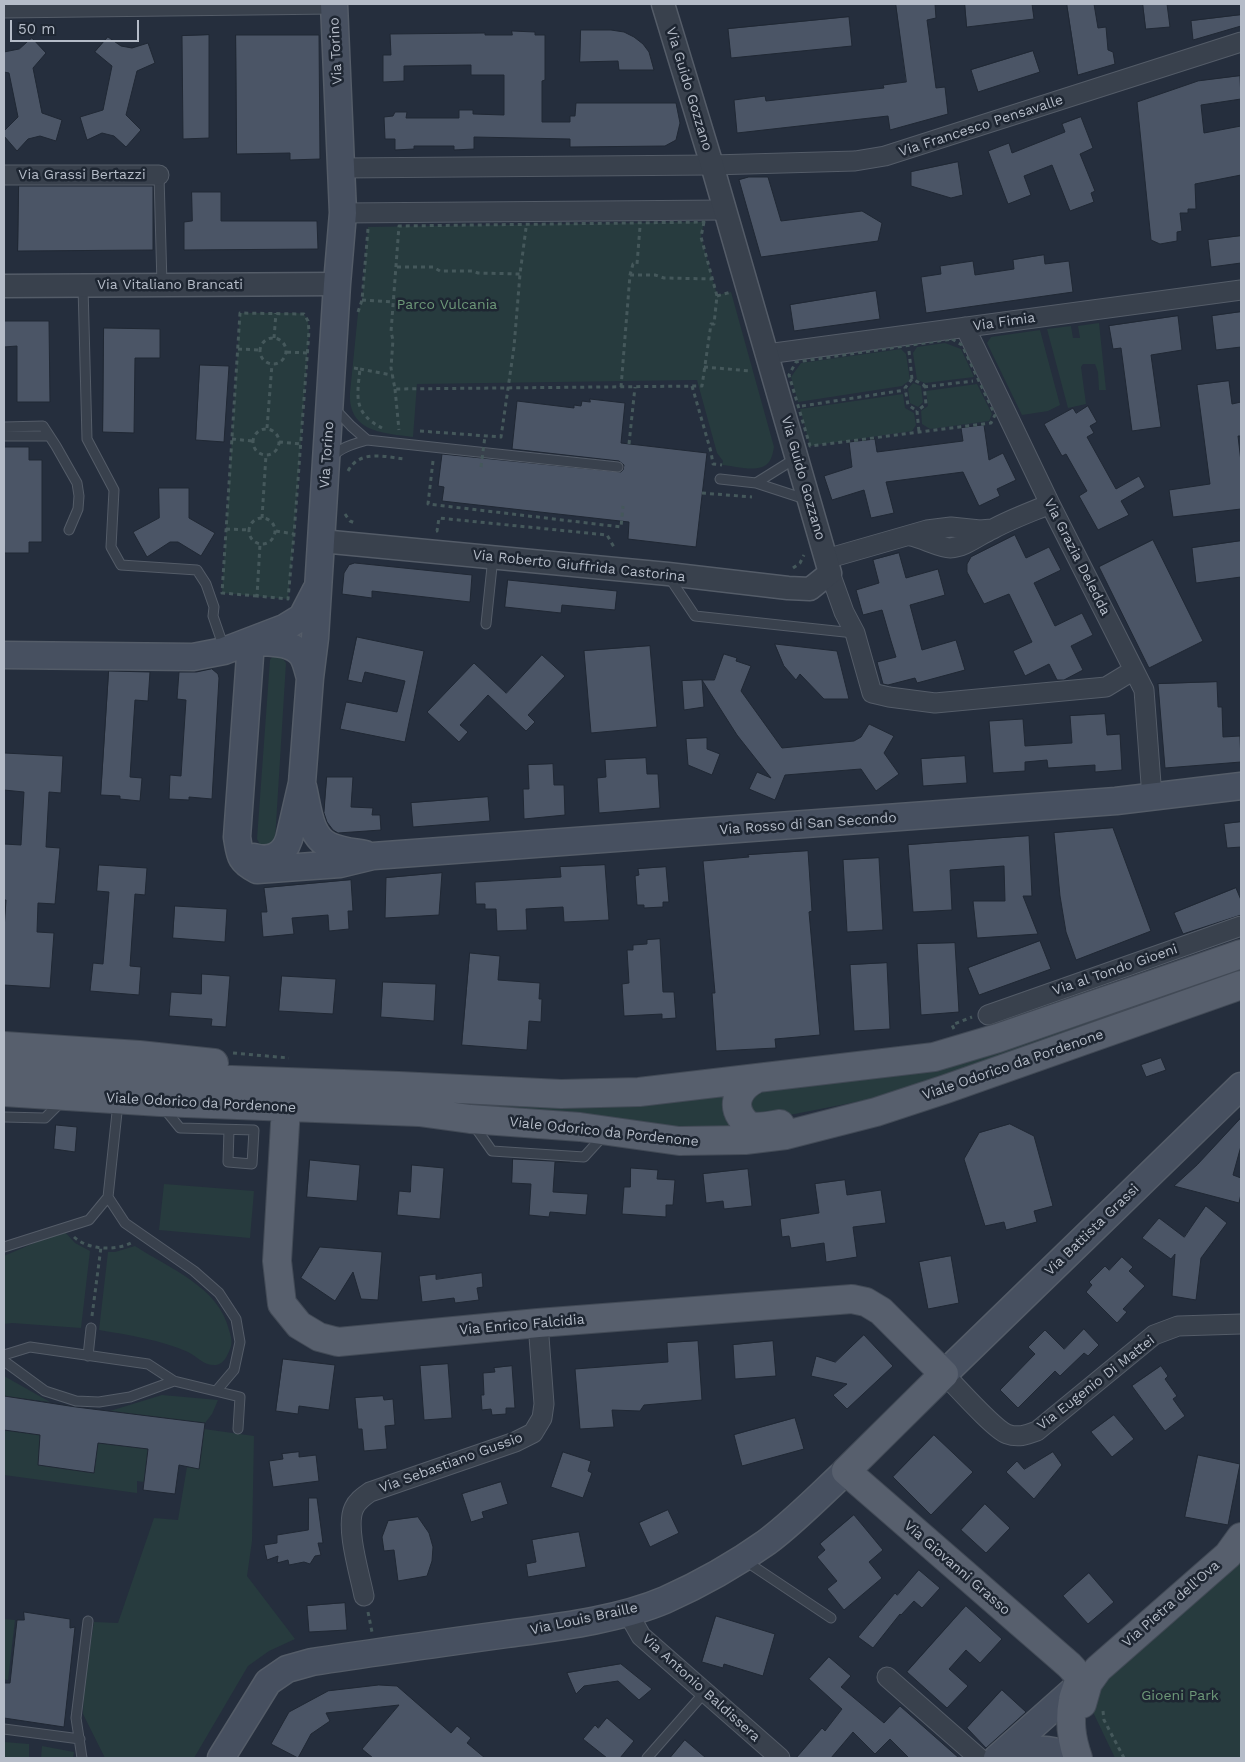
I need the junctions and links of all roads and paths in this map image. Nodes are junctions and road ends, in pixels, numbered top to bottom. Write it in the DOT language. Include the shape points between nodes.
graph roads {
  1 [pos="336,4"];
  2 [pos="663,4"];
  3 [pos="4,8"];
  4 [pos="1241,42"];
  5 [pos="712,165"];
  6 [pos="342,168"];
  7 [pos="4,175"];
  8 [pos="159,175"];
  9 [pos="724,210"];
  10 [pos="343,213"];
  11 [pos="640,223"];
  12 [pos="526,225"];
  13 [pos="392,226"];
  14 [pos="399,226"];
  15 [pos="376,227"];
  16 [pos="397,267"];
  17 [pos="520,274"];
  18 [pos="630,275"];
  19 [pos="712,279"];
  20 [pos="337,284"];
  21 [pos="162,285"];
  22 [pos="4,286"];
  23 [pos="83,286"];
  24 [pos="1241,290"];
  25 [pos="717,296"];
  26 [pos="362,300"];
  27 [pos="733,301"];
  28 [pos="393,302"];
  29 [pos="276,313"];
  30 [pos="358,314"];
  31 [pos="964,327"];
  32 [pos="274,338"];
  33 [pos="908,345"];
  34 [pos="238,349"];
  35 [pos="260,350"];
  36 [pos="287,352"];
  37 [pos="308,353"];
  38 [pos="759,358"];
  39 [pos="354,360"];
  40 [pos="272,364"];
  41 [pos="704,367"];
  42 [pos="360,369"];
  43 [pos="392,375"];
  44 [pos="912,379"];
  45 [pos="978,380"];
  46 [pos="692,386"];
  47 [pos="508,387"];
  48 [pos="621,387"];
  49 [pos="635,387"];
  50 [pos="924,387"];
  51 [pos="396,389"];
  52 [pos="905,390"];
  53 [pos="331,401"];
  54 [pos="798,406"];
  55 [pos="917,411"];
  56 [pos="4,427"];
  57 [pos="267,428"];
  58 [pos="399,430"];
  59 [pos="406,430"];
  60 [pos="413,430"];
  61 [pos="919,432"];
  62 [pos="4,436"];
  63 [pos="49,436"];
  64 [pos="485,436"];
  65 [pos="232,439"];
  66 [pos="367,440"];
  67 [pos="253,441"];
  68 [pos="279,442"];
  69 [pos="301,444"];
  70 [pos="629,444"];
  71 [pos="266,455"];
  72 [pos="796,458"];
  73 [pos="409,459"];
  74 [pos="428,461"];
  75 [pos="731,466"];
  76 [pos="481,467"];
  77 [pos="618,467"];
  78 [pos="337,470"];
  79 [pos="720,479"];
  80 [pos="756,483"];
  81 [pos="702,493"];
  82 [pos="731,496"];
  83 [pos="809,501"];
  84 [pos="1050,504"];
  85 [pos="623,506"];
  86 [pos="344,511"];
  87 [pos="262,518"];
  88 [pos="362,524"];
  89 [pos="226,529"];
  90 [pos="70,530"];
  91 [pos="249,530"];
  92 [pos="428,531"];
  93 [pos="276,532"];
  94 [pos="294,534"];
  95 [pos="294,542"];
  96 [pos="311,542"];
  97 [pos="260,544"];
  98 [pos="804,549"];
  99 [pos="616,550"];
  100 [pos="493,557"];
  101 [pos="828,566"];
  102 [pos="792,568"];
  103 [pos="668,574"];
  104 [pos="318,587"];
  105 [pos="258,596"];
  106 [pos="486,624"];
  107 [pos="855,633"];
  108 [pos="250,642"];
  109 [pos="224,651"];
  110 [pos="4,655"];
  111 [pos="1134,670"];
  112 [pos="310,678"];
  113 [pos="302,783"];
  114 [pos="1241,786"];
  115 [pos="1152,797"];
  116 [pos="242,855"];
  117 [pos="373,856"];
  118 [pos="1241,926"];
  119 [pos="1241,954"];
  120 [pos="1241,985"];
  121 [pos="988,1015"];
  122 [pos="956,1037"];
  123 [pos="4,1046"];
  124 [pos="226,1052"];
  125 [pos="294,1059"];
  126 [pos="4,1068"];
  127 [pos="756,1079"];
  128 [pos="399,1086"];
  129 [pos="1241,1086"];
  130 [pos="4,1092"];
  131 [pos="67,1096"];
  132 [pos="118,1100"];
  133 [pos="160,1102"];
  134 [pos="286,1107"];
  135 [pos="876,1112"];
  136 [pos="4,1117"];
  137 [pos="229,1130"];
  138 [pos="108,1197"];
  139 [pos="65,1227"];
  140 [pos="143,1237"];
  141 [pos="4,1247"];
  142 [pos="101,1247"];
  143 [pos="538,1323"];
  144 [pos="1241,1324"];
  145 [pos="91,1328"];
  146 [pos="4,1355"];
  147 [pos="88,1356"];
  148 [pos="4,1361"];
  149 [pos="944,1374"];
  150 [pos="174,1381"];
  151 [pos="217,1390"];
  152 [pos="238,1429"];
  153 [pos="846,1471"];
  154 [pos="1241,1537"];
  155 [pos="742,1559"];
  156 [pos="364,1596"];
  157 [pos="628,1613"];
  158 [pos="831,1618"];
  159 [pos="88,1621"];
  160 [pos="377,1652"];
  161 [pos="1098,1669"];
  162 [pos="1073,1676"];
  163 [pos="887,1677"];
  164 [pos="705,1692"];
  165 [pos="1103,1702"];
  166 [pos="4,1729"];
  167 [pos="80,1739"];
  168 [pos="82,1758"];
  169 [pos="221,1758"];
  170 [pos="647,1758"];
  171 [pos="780,1758"];
  172 [pos="992,1758"];
  173 [pos="1077,1758"];
  174 [pos="1088,1758"];
  175 [pos="1124,1758"];
  1 -- 3 [label="street"];
  1 -- 6 [label="main road, Via Torino"];
  2 -- 5 [label="street, Via Guido Gozzano"];
  4 -- 5 [label="street, Via Francesco Pensavalle" via="885,156 855,161"];
  5 -- 6 [label="street, Via Francesco Pensavalle"];
  5 -- 9 [label="street, Via Guido Gozzano"];
  6 -- 10 [label="main road, Via Torino"];
  7 -- 8 [label="street, Via Grassi Bertazzi"];
  8 -- 21 [label="lane"];
  9 -- 10 [label="street"];
  9 -- 38 [label="street, Via Guido Gozzano"];
  10 -- 20 [label="main road, Via Torino"];
  11 -- 12 [label="path"];
  11 -- 18 [label="path" via="637,264 634,264"];
  11 -- 19 [label="path" via="704,222 701,237"];
  12 -- 14 [label="path"];
  12 -- 17 [label="path"];
  13 -- 14 [label="path"];
  14 -- 16 [label="path"];
  15 -- 26 [label="path" via="368,227"];
  16 -- 17 [label="path"];
  16 -- 28 [label="path"];
  17 -- 47 [label="path"];
  18 -- 19 [label="path"];
  18 -- 48 [label="path"];
  19 -- 25 [label="path"];
  20 -- 21 [label="street, Via Vitaliano Brancati"];
  20 -- 53 [label="main road, Via Torino"];
  21 -- 23 [label="street, Via Vitaliano Brancati"];
  22 -- 23 [label="street, Via Vitaliano Brancati"];
  23 -- 109 [label="lane" via="87,439 114,490 111,547 121,566 197,570 214,607 213,616"];
  24 -- 31 [label="street, Via Fimia"];
  25 -- 27 [label="path" via="731,292"];
  25 -- 41 [label="path"];
  26 -- 28 [label="path"];
  26 -- 30 [label="path"];
  28 -- 43 [label="path"];
  29 -- 32 [label="path"];
  29 -- 34 [label="path" via="240,313"];
  29 -- 37 [label="path" via="304,314 308,321"];
  31 -- 38 [label="street, Via Fimia"];
  31 -- 84 [label="street, Via Grazia Deledda"];
  32 -- 35 [label="path" via="266,340"];
  32 -- 36 [label="path" via="285,344"];
  33 -- 44 [label="path"];
  33 -- 45 [label="path" via="952,339 962,345"];
  33 -- 54 [label="path" via="796,362 789,375"];
  34 -- 35 [label="path"];
  34 -- 65 [label="path"];
  35 -- 40 [label="path" via="265,361"];
  36 -- 37 [label="path"];
  36 -- 40 [label="path" via="280,363"];
  37 -- 69 [label="path"];
  38 -- 41 [label="path" via="753,371"];
  38 -- 72 [label="street, Via Guido Gozzano"];
  39 -- 42 [label="path" via="354,368"];
  40 -- 57 [label="path"];
  41 -- 46 [label="path" via="702,386"];
  42 -- 43 [label="path"];
  42 -- 58 [label="path" via="357,400 360,409 374,424"];
  43 -- 51 [label="path"];
  44 -- 50 [label="path"];
  44 -- 52 [label="path"];
  45 -- 50 [label="path"];
  45 -- 61 [label="path" via="994,415 991,423"];
  46 -- 49 [label="path"];
  46 -- 75 [label="path" via="713,464"];
  47 -- 48 [label="path"];
  47 -- 51 [label="path"];
  47 -- 64 [label="path" via="501,437"];
  48 -- 49 [label="path"];
  49 -- 70 [label="path"];
  50 -- 55 [label="path" via="926,404"];
  51 -- 58 [label="path"];
  52 -- 54 [label="path"];
  52 -- 55 [label="path" via="908,405"];
  53 -- 66 [label="lane" via="338,413"];
  53 -- 78 [label="main road, Via Torino"];
  54 -- 61 [label="path" via="810,446"];
  55 -- 61 [label="path"];
  56 -- 63 [label="lane" via="43,426"];
  57 -- 67 [label="path" via="259,430"];
  57 -- 68 [label="path" via="277,434"];
  58 -- 59 [label="path"];
  60 -- 64 [label="path"];
  62 -- 63 [label="lane"];
  63 -- 90 [label="lane" via="77,484 78,509"];
  64 -- 76 [label="path, bridge"];
  65 -- 67 [label="path"];
  65 -- 89 [label="path"];
  66 -- 77 [label="lane"];
  66 -- 78 [label="lane" via="338,451"];
  67 -- 71 [label="path" via="258,452"];
  68 -- 69 [label="path"];
  68 -- 71 [label="path" via="276,450"];
  69 -- 94 [label="path"];
  71 -- 87 [label="path"];
  72 -- 80 [label="lane"];
  72 -- 83 [label="street, Via Guido Gozzano"];
  73 -- 78 [label="path" via="364,456 348,469"];
  74 -- 85 [label="path" via="433,461 428,504 621,527"];
  78 -- 96 [label="main road, Via Torino"];
  79 -- 80 [label="lane"];
  80 -- 83 [label="lane"];
  81 -- 82 [label="path"];
  83 -- 101 [label="street, Via Guido Gozzano"];
  84 -- 101 [label="street" via="992,529 951,526 927,530"];
  84 -- 111 [label="street, Via Grazia Deledda"];
  86 -- 88 [label="path" via="350,521"];
  87 -- 91 [label="path" via="252,523"];
  87 -- 93 [label="path" via="274,523"];
  89 -- 91 [label="path"];
  89 -- 105 [label="path" via="222,593"];
  91 -- 97 [label="path" via="253,541"];
  92 -- 99 [label="path" via="437,532 439,518 607,535"];
  93 -- 94 [label="path"];
  93 -- 97 [label="path" via="269,542"];
  94 -- 95 [label="path"];
  95 -- 96 [label="path"];
  95 -- 105 [label="path" via="288,598"];
  96 -- 100 [label="street, Via Roberto Giuffrida Castorina"];
  96 -- 104 [label="main road, Via Torino"];
  97 -- 105 [label="path"];
  98 -- 102 [label="path" via="804,558"];
  100 -- 103 [label="street, Via Roberto Giuffrida Castorina"];
  100 -- 106 [label="lane"];
  101 -- 103 [label="street, Via Roberto Giuffrida Castorina" via="816,586 810,589"];
  101 -- 107 [label="street, Via Guido Gozzano"];
  103 -- 107 [label="lane" via="695,616"];
  104 -- 108 [label="main road" via="302,617"];
  104 -- 112 [label="main road, Via Torino"];
  107 -- 111 [label="street, Via Guido Gozzano" via="872,693 889,697 935,703 1106,687"];
  108 -- 109 [label="main road"];
  108 -- 112 [label="main road" via="292,647 302,656"];
  108 -- 116 [label="main road" via="238,824"];
  109 -- 110 [label="main road" via="193,657"];
  111 -- 115 [label="street, Via Grazia Deledda" via="1144,690"];
  112 -- 113 [label="main road, Via Torino"];
  113 -- 116 [label="main road, Via Torino" via="286,848 269,859"];
  113 -- 117 [label="main road" via="313,830 320,840 330,846"];
  114 -- 115 [label="main road, Via Rosso di San Secondo"];
  115 -- 117 [label="main road, Via Rosso di San Secondo"];
  116 -- 117 [label="main road" via="257,870 340,864"];
  118 -- 121 [label="street, Via al Tondo Gioeni"];
  119 -- 127 [label="main road, Viale Odorico da Pordenone" via="934,1057"];
  120 -- 135 [label="main road, Viale Odorico da Pordenone"];
  121 -- 122 [label="path" via="952,1025"];
  123 -- 128 [label="main road" via="169,1058"];
  124 -- 125 [label="path"];
  126 -- 128 [label="main road, Viale Odorico da Pordenone"];
  127 -- 128 [label="main road, Viale Odorico da Pordenone" via="609,1094"];
  127 -- 135 [label="main road" via="747,1084 736,1102 742,1120 750,1126"];
  129 -- 149 [label="main road, Via Battista Grassi"];
  130 -- 131 [label="main road, Viale Odorico da Pordenone"];
  131 -- 132 [label="main road, Viale Odorico da Pordenone"];
  131 -- 136 [label="lane" via="45,1118"];
  132 -- 133 [label="main road, Viale Odorico da Pordenone"];
  132 -- 138 [label="lane"];
  133 -- 134 [label="main road, Viale Odorico da Pordenone"];
  133 -- 137 [label="lane" via="180,1128"];
  134 -- 135 [label="main road, Viale Odorico da Pordenone" via="420,1112 580,1127 679,1141 745,1140 786,1135"];
  134 -- 143 [label="main road, Via Enrico Falcidia" via="277,1261 282,1304 299,1325 318,1337 338,1342"];
  137 -- 137 [label="lane" via="254,1130 252,1164 228,1162"];
  138 -- 139 [label="lane" via="89,1220"];
  138 -- 140 [label="lane" via="125,1223"];
  139 -- 141 [label="lane"];
  139 -- 142 [label="path" via="87,1245"];
  140 -- 142 [label="path" via="125,1246"];
  140 -- 151 [label="lane" via="194,1271 219,1293 236,1319 240,1342 234,1370"];
  142 -- 145 [label="path"];
  143 -- 149 [label="main road, Via Enrico Falcidia" via="852,1299 866,1302 881,1311"];
  143 -- 156 [label="street, Via Sebastiano Gussio" via="544,1404 542,1418 533,1433 370,1492 353,1509 350,1525"];
  144 -- 149 [label="street, Via Eugenio Di Mattei" via="1178,1326 1154,1335 1037,1431 1022,1436 1006,1434 994,1425"];
  145 -- 147 [label="lane"];
  146 -- 147 [label="lane" via="30,1347"];
  147 -- 150 [label="lane" via="148,1364"];
  148 -- 150 [label="lane" via="45,1391 76,1401 99,1402 130,1397"];
  149 -- 153 [label="main road, Via Louis Braille"];
  150 -- 151 [label="lane"];
  151 -- 152 [label="lane" via="240,1396"];
  153 -- 155 [label="main road, Via Louis Braille" via="789,1524"];
  153 -- 162 [label="main road, Via Giovanni Grasso"];
  154 -- 161 [label="main road, Via Pietra dell'Ova" via="1228,1555"];
  155 -- 157 [label="main road, Via Louis Braille" via="704,1581"];
  155 -- 158 [label="lane"];
  156 -- 160 [label="path"];
  157 -- 160 [label="main road, Via Louis Braille"];
  157 -- 164 [label="street, Via Antonio Baldissera" via="641,1636"];
  159 -- 167 [label="lane" via="76,1718"];
  160 -- 169 [label="main road, Via Louis Braille" via="287,1668 268,1682"];
  161 -- 162 [label="main road"];
  161 -- 174 [label="main road, Via Pietra dell'Ova" via="1082,1697 1080,1711 1081,1744"];
  162 -- 172 [label="main road"];
  162 -- 173 [label="main road" via="1070,1728"];
  163 -- 172 [label="street"];
  164 -- 170 [label="lane"];
  164 -- 171 [label="street, Via Antonio Baldissera"];
  165 -- 175 [label="path" via="1104,1720"];
  166 -- 167 [label="lane"];
  167 -- 168 [label="lane"];
  172 -- 173 [label="main road" via="1044,1748"];
}
